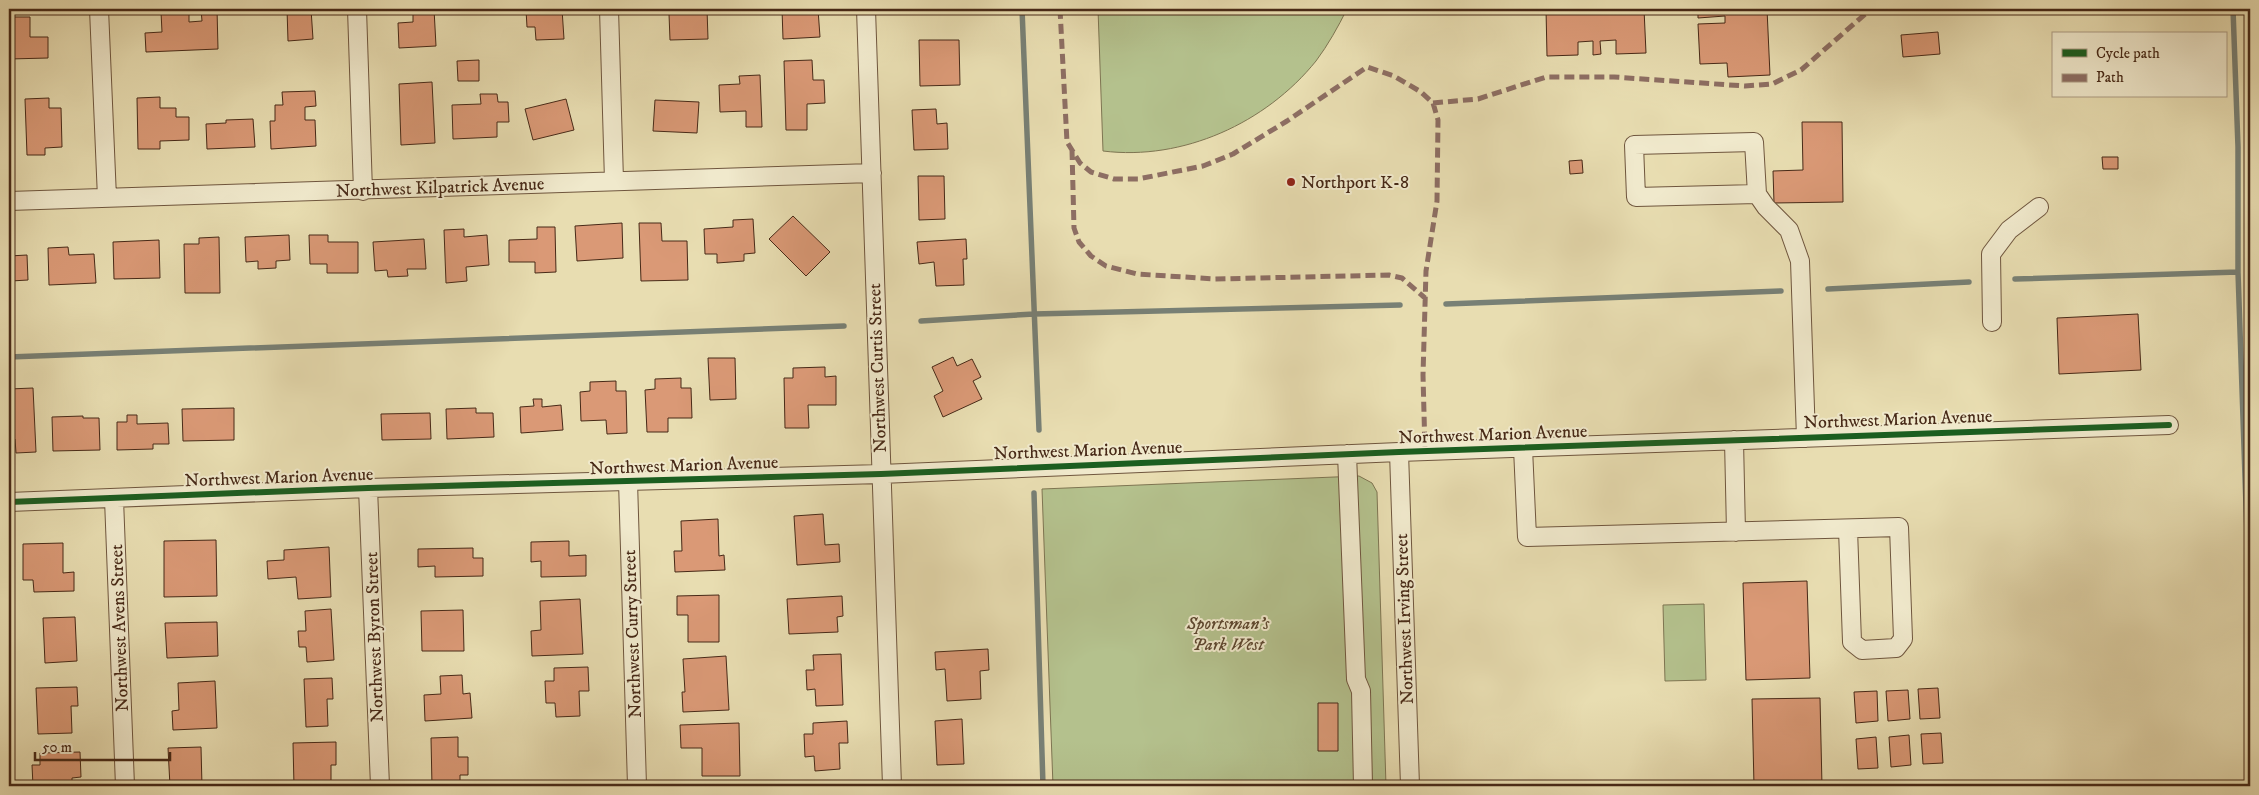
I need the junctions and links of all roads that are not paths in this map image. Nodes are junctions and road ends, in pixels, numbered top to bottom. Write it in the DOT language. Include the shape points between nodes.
graph roads {
  1 [pos="100,9"];
  2 [pos="357,9"];
  3 [pos="609,9"];
  4 [pos="866,9"];
  5 [pos="872,173"];
  6 [pos="614,181"];
  7 [pos="363,191"];
  8 [pos="1757,194"];
  9 [pos="107,198"];
  10 [pos="9,201"];
  11 [pos="2039,207"];
  12 [pos="1992,322"];
  13 [pos="2169,425"];
  14 [pos="1806,438"];
  15 [pos="1734,440"];
  16 [pos="1523,448"];
  17 [pos="1399,452"];
  18 [pos="1347,454"];
  19 [pos="881,474"];
  20 [pos="628,481"];
  21 [pos="368,488"];
  22 [pos="114,499"];
  23 [pos="9,502"];
  24 [pos="1848,529"];
  25 [pos="1736,532"];
  26 [pos="125,786"];
  27 [pos="380,786"];
  28 [pos="637,786"];
  29 [pos="892,786"];
  30 [pos="1363,786"];
  31 [pos="1410,786"];
  1 -- 9 [label="street"];
  2 -- 7 [label="street"];
  3 -- 6 [label="street"];
  4 -- 5 [label="street, Northwest Curtis Street"];
  5 -- 6 [label="street, Northwest Kilpatrick Avenue"];
  5 -- 19 [label="street, Northwest Curtis Street"];
  6 -- 7 [label="street, Northwest Kilpatrick Avenue"];
  7 -- 9 [label="street, Northwest Kilpatrick Avenue"];
  8 -- 8 [label="street" via="1754,142 1634,145 1636,197"];
  8 -- 14 [label="street" via="1789,230 1800,261"];
  9 -- 10 [label="street, Northwest Kilpatrick Avenue"];
  11 -- 12 [label="street" via="2009,230 1991,254"];
  13 -- 14 [label="street, Northwest Marion Avenue"];
  14 -- 15 [label="street, Northwest Marion Avenue"];
  15 -- 16 [label="street, Northwest Marion Avenue"];
  15 -- 25 [label="street"];
  16 -- 17 [label="street, Northwest Marion Avenue"];
  16 -- 25 [label="street" via="1527,537"];
  17 -- 18 [label="street, Northwest Marion Avenue"];
  17 -- 31 [label="street, Northwest Irving Street"];
  18 -- 19 [label="street, Northwest Marion Avenue"];
  18 -- 30 [label="street" via="1356,679 1361,691"];
  19 -- 20 [label="street, Northwest Marion Avenue"];
  19 -- 29 [label="street, Northwest Curtis Street"];
  20 -- 21 [label="street, Northwest Marion Avenue"];
  20 -- 28 [label="street, Northwest Curry Street"];
  21 -- 22 [label="street, Northwest Marion Avenue"];
  21 -- 27 [label="street, Northwest Byron Street"];
  22 -- 23 [label="street, Northwest Marion Avenue"];
  22 -- 26 [label="street, Northwest Avens Street"];
  24 -- 24 [label="street" via="1899,527 1903,639 1896,648 1862,650 1852,642"];
  24 -- 25 [label="street"];
}
